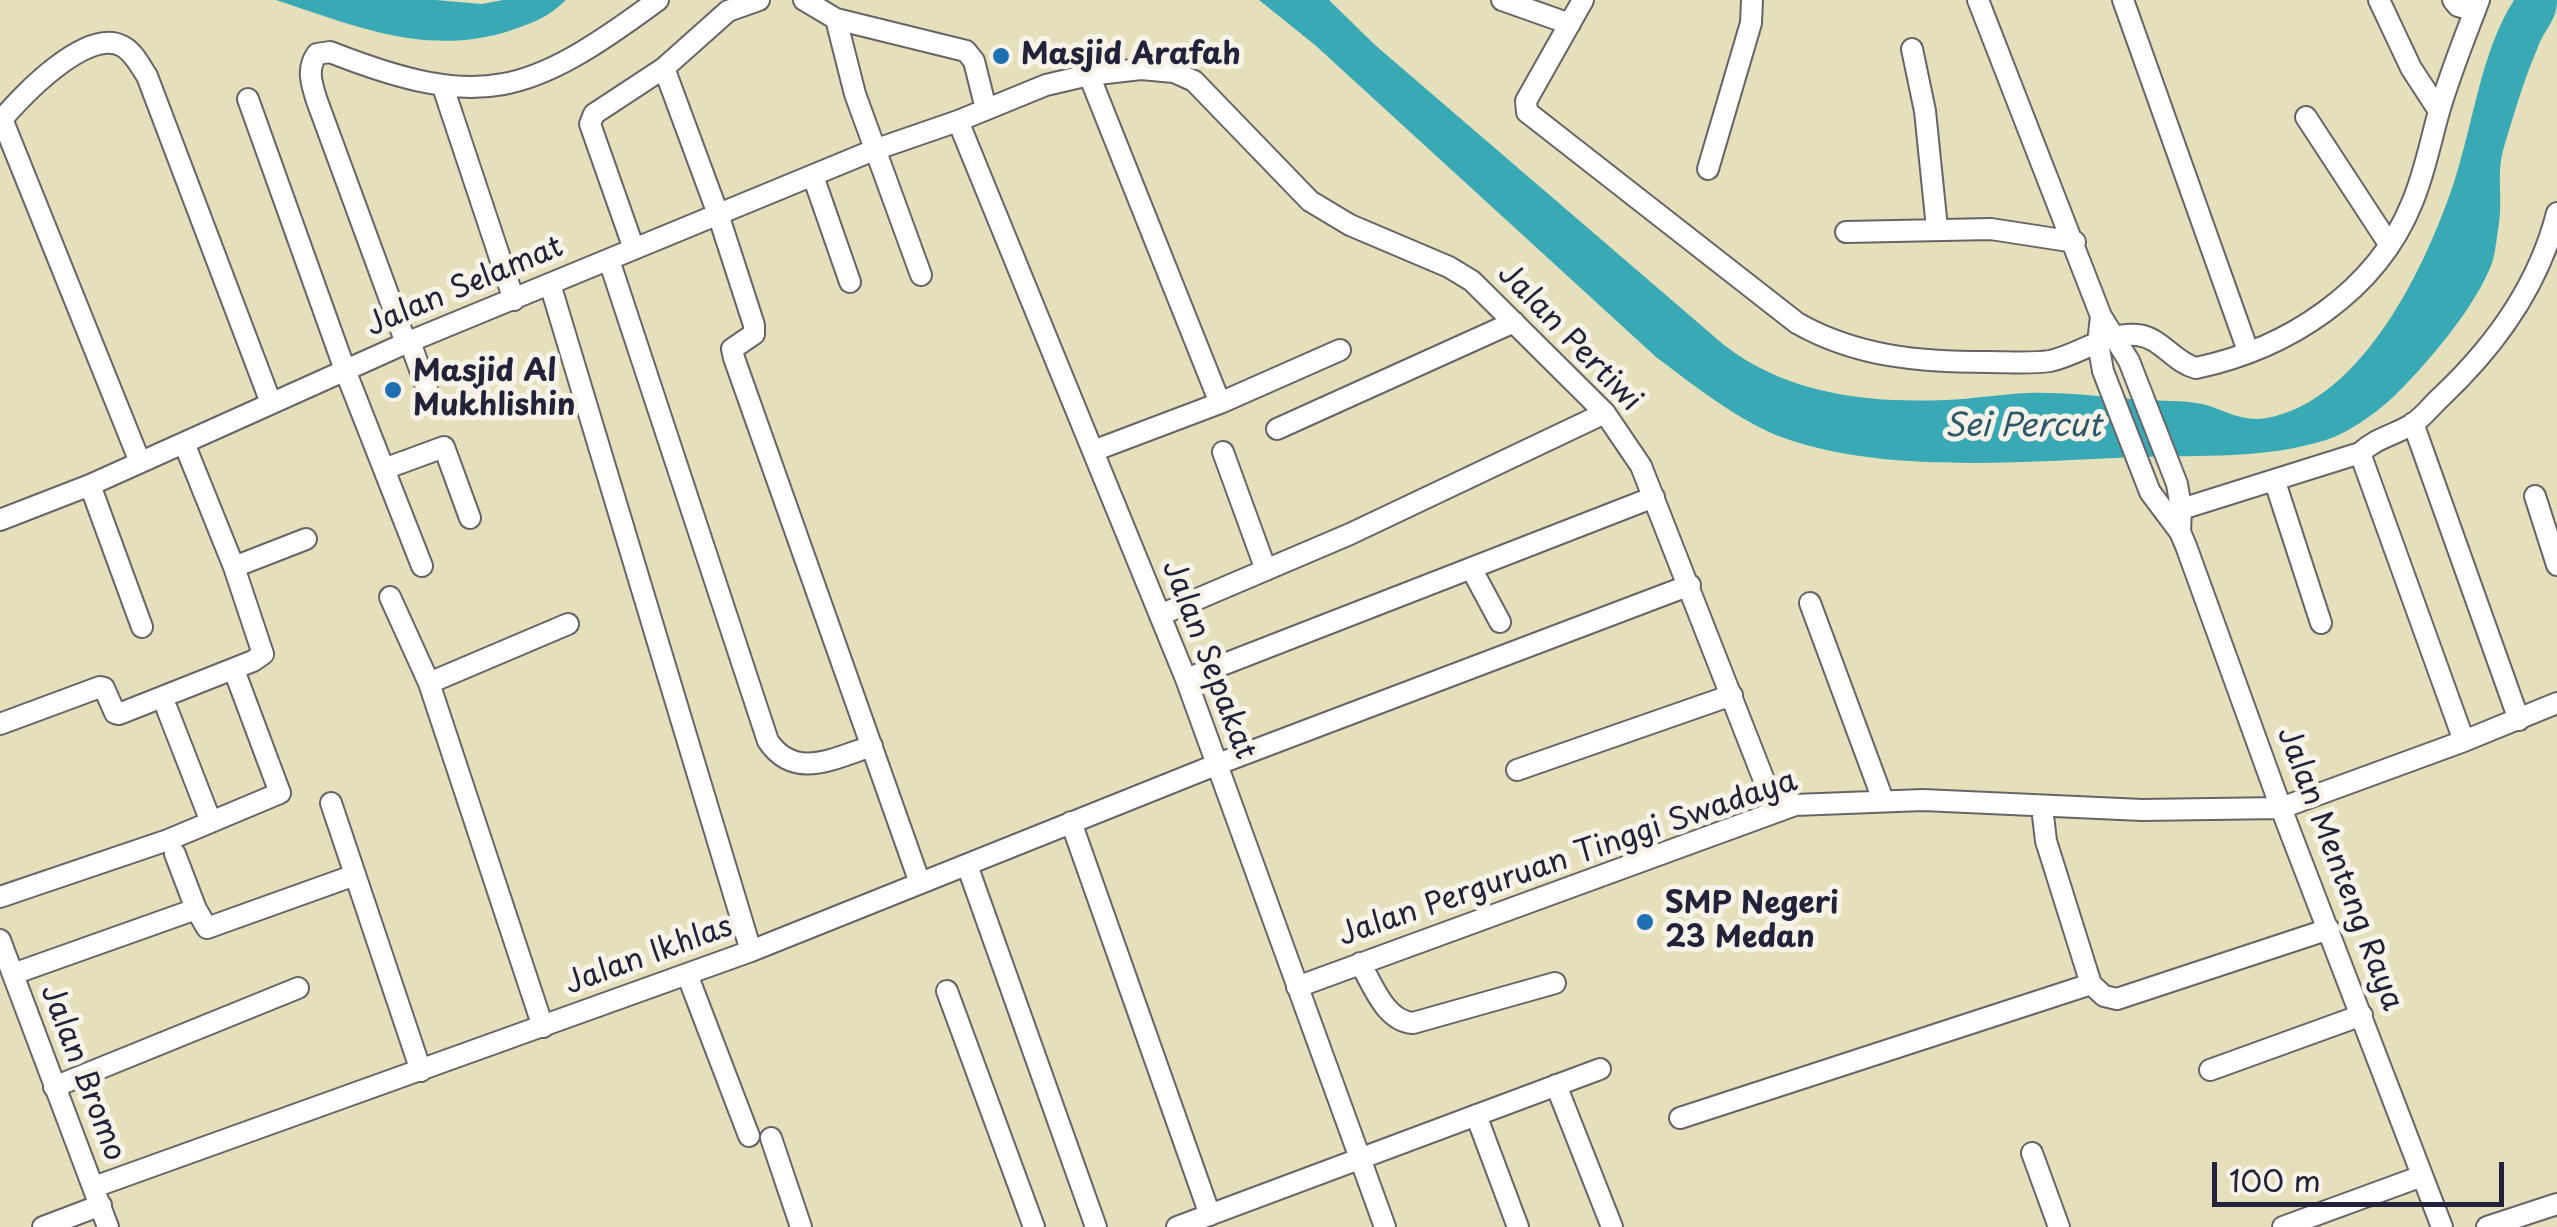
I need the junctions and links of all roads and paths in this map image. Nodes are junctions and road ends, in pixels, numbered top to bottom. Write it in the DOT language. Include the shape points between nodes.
graph roads {
  1 [pos="658,0"];
  2 [pos="759,0"];
  3 [pos="804,0"];
  4 [pos="1502,0"];
  5 [pos="1583,0"];
  6 [pos="1752,0"];
  7 [pos="1978,0"];
  8 [pos="2123,0"];
  9 [pos="2379,0"];
  10 [pos="2453,0"];
  11 [pos="2477,6"];
  12 [pos="836,18"];
  13 [pos="1570,24"];
  14 [pos="1912,50"];
  15 [pos="664,68"];
  16 [pos="1090,75"];
  17 [pos="443,88"];
  18 [pos="248,99"];
  19 [pos="986,110"];
  20 [pos="2439,112"];
  21 [pos="2306,117"];
  22 [pos="1,120"];
  23 [pos="958,121"];
  24 [pos="874,150"];
  25 [pos="1708,169"];
  26 [pos="813,176"];
  27 [pos="2557,213"];
  28 [pos="718,214"];
  29 [pos="1937,228"];
  30 [pos="1846,232"];
  31 [pos="2074,242"];
  32 [pos="2390,244"];
  33 [pos="634,249"];
  34 [pos="609,260"];
  35 [pos="920,275"];
  36 [pos="850,282"];
  37 [pos="550,284"];
  38 [pos="514,300"];
  39 [pos="1514,322"];
  40 [pos="2108,340"];
  41 [pos="408,343"];
  42 [pos="1340,350"];
  43 [pos="2248,351"];
  44 [pos="345,370"];
  45 [pos="427,389"];
  46 [pos="271,402"];
  47 [pos="1220,403"];
  48 [pos="1604,414"];
  49 [pos="2413,423"];
  50 [pos="1277,429"];
  51 [pos="184,443"];
  52 [pos="1093,451"];
  53 [pos="1224,452"];
  54 [pos="2360,453"];
  55 [pos="140,462"];
  56 [pos="384,469"];
  57 [pos="2275,482"];
  58 [pos="90,485"];
  59 [pos="2535,496"];
  60 [pos="1654,497"];
  61 [pos="2173,511"];
  62 [pos="470,518"];
  63 [pos="0,520"];
  64 [pos="306,539"];
  65 [pos="2557,564"];
  66 [pos="422,566"];
  67 [pos="234,567"];
  68 [pos="1471,568"];
  69 [pos="1266,570"];
  70 [pos="1690,585"];
  71 [pos="390,597"];
  72 [pos="1810,604"];
  73 [pos="1160,615"];
  74 [pos="1500,622"];
  75 [pos="2321,622"];
  76 [pos="568,624"];
  77 [pos="142,627"];
  78 [pos="238,678"];
  79 [pos="1186,680"];
  80 [pos="429,684"];
  81 [pos="1732,695"];
  82 [pos="2557,703"];
  83 [pos="166,710"];
  84 [pos="2519,720"];
  85 [pos="0,724"];
  86 [pos="2464,742"];
  87 [pos="872,746"];
  88 [pos="1218,764"];
  89 [pos="1517,770"];
  90 [pos="1883,800"];
  91 [pos="331,803"];
  92 [pos="1795,805"];
  93 [pos="2042,808"];
  94 [pos="2281,808"];
  95 [pos="212,822"];
  96 [pos="1071,822"];
  97 [pos="175,854"];
  98 [pos="967,864"];
  99 [pos="355,875"];
  100 [pos="920,883"];
  101 [pos="0,897"];
  102 [pos="196,909"];
  103 [pos="2329,929"];
  104 [pos="0,940"];
  105 [pos="751,951"];
  106 [pos="1360,963"];
  107 [pos="13,974"];
  108 [pos="687,974"];
  109 [pos="1555,983"];
  110 [pos="2091,984"];
  111 [pos="1297,987"];
  112 [pos="298,988"];
  113 [pos="947,991"];
  114 [pos="2362,1015"];
  115 [pos="543,1027"];
  116 [pos="1600,1069"];
  117 [pos="2210,1070"];
  118 [pos="421,1071"];
  119 [pos="1556,1085"];
  120 [pos="54,1087"];
  121 [pos="1476,1114"];
  122 [pos="1680,1118"];
  123 [pos="749,1136"];
  124 [pos="771,1138"];
  125 [pos="2032,1153"];
  126 [pos="1361,1158"];
  127 [pos="2422,1176"];
  128 [pos="97,1196"];
  129 [pos="2557,1204"];
  130 [pos="1210,1215"];
  131 [pos="44,1227"];
  132 [pos="108,1227"];
  133 [pos="801,1227"];
  134 [pos="1034,1227"];
  135 [pos="1096,1227"];
  136 [pos="1177,1227"];
  137 [pos="1385,1227"];
  138 [pos="1518,1227"];
  139 [pos="1612,1227"];
  140 [pos="2058,1227"];
  141 [pos="2283,1227"];
  142 [pos="2442,1227"];
  143 [pos="2487,1227"];
  1 -- 17 [label="street" via="605,39 533,78 500,87"];
  2 -- 15 [label="street" via="728,11"];
  3 -- 12 [label="street"];
  4 -- 13 [label="street"];
  5 -- 13 [label="street"];
  6 -- 25 [label="street"];
  7 -- 31 [label="street, Jalan Menteng Raya"];
  8 -- 43 [label="street"];
  9 -- 20 [label="street"];
  10 -- 11 [label="street"];
  11 -- 20 [label="street"];
  12 -- 19 [label="street" via="966,51"];
  12 -- 24 [label="street"];
  13 -- 40 [label="street" via="1526,101 1527,112 1797,323 1842,346 1938,362 2046,362"];
  14 -- 29 [label="street"];
  15 -- 28 [label="street"];
  15 -- 33 [label="street" via="594,114 590,124"];
  16 -- 19 [label="street, Jalan Pertiwi"];
  16 -- 39 [label="street, Jalan Pertiwi" via="1157,69 1185,76 1310,201 1472,280"];
  16 -- 47 [label="street"];
  17 -- 38 [label="street"];
  17 -- 41 [label="street" via="330,52 318,54 310,72"];
  18 -- 44 [label="street"];
  19 -- 23 [label="street, Jalan Pertiwi"];
  20 -- 32 [label="street" via="2412,204"];
  21 -- 32 [label="street"];
  22 -- 46 [label="street" via="40,78 82,50 108,42 133,55 147,76"];
  22 -- 55 [label="street"];
  23 -- 24 [label="street, Jalan Selamat"];
  23 -- 52 [label="street, Jalan Sepakat"];
  24 -- 26 [label="street, Jalan Selamat"];
  24 -- 35 [label="street"];
  26 -- 28 [label="street, Jalan Selamat"];
  26 -- 36 [label="street"];
  27 -- 49 [label="street" via="2543,258 2498,336"];
  28 -- 33 [label="street, Jalan Selamat"];
  28 -- 87 [label="street" via="755,330 732,349 734,358"];
  29 -- 30 [label="street"];
  29 -- 31 [label="street"];
  31 -- 40 [label="street, Jalan Menteng Raya"];
  32 -- 43 [label="street" via="2358,285 2316,318"];
  33 -- 34 [label="street, Jalan Selamat"];
  34 -- 37 [label="street, Jalan Selamat"];
  34 -- 87 [label="street" via="768,741 796,764"];
  37 -- 38 [label="street, Jalan Selamat"];
  37 -- 105 [label="street"];
  38 -- 41 [label="street, Jalan Selamat"];
  39 -- 48 [label="street, Jalan Pertiwi"];
  39 -- 50 [label="street"];
  40 -- 43 [label="street" via="2148,338 2196,368"];
  40 -- 61 [label="street, Jalan Menteng Raya" via="2129,362 2177,484"];
  40 -- 61 [label="street, Jalan Menteng Raya" via="2103,370 2150,492"];
  41 -- 44 [label="street, Jalan Selamat"];
  41 -- 45 [label="street"];
  42 -- 47 [label="street"];
  44 -- 46 [label="street, Jalan Selamat"];
  44 -- 56 [label="street"];
  46 -- 51 [label="street, Jalan Selamat"];
  47 -- 52 [label="street"];
  48 -- 60 [label="street, Jalan Pertiwi" via="1634,452"];
  48 -- 69 [label="street"];
  49 -- 54 [label="street"];
  49 -- 84 [label="street"];
  51 -- 55 [label="street, Jalan Selamat"];
  51 -- 67 [label="street"];
  52 -- 73 [label="street, Jalan Sepakat"];
  53 -- 69 [label="street"];
  54 -- 57 [label="street"];
  54 -- 86 [label="street"];
  55 -- 58 [label="street, Jalan Selamat"];
  56 -- 62 [label="street" via="445,448"];
  56 -- 66 [label="street"];
  57 -- 61 [label="street"];
  57 -- 75 [label="street"];
  58 -- 63 [label="street, Jalan Selamat"];
  58 -- 77 [label="street"];
  59 -- 65 [label="street"];
  60 -- 68 [label="street"];
  60 -- 70 [label="street, Jalan Pertiwi"];
  61 -- 94 [label="street, Jalan Menteng Raya"];
  64 -- 67 [label="street"];
  67 -- 85 [label="street" via="261,656 118,714 100,687"];
  68 -- 74 [label="street"];
  68 -- 79 [label="street"];
  69 -- 73 [label="street"];
  70 -- 81 [label="street, Jalan Pertiwi"];
  70 -- 88 [label="street, Jalan Ikhlas"];
  71 -- 80 [label="street"];
  72 -- 90 [label="street"];
  73 -- 79 [label="street, Jalan Sepakat"];
  76 -- 80 [label="street"];
  78 -- 95 [label="street" via="280,792"];
  79 -- 88 [label="street, Jalan Sepakat"];
  80 -- 115 [label="street"];
  81 -- 89 [label="street"];
  81 -- 92 [label="street, Jalan Pertiwi" via="1769,792"];
  82 -- 84 [label="street, Jalan Perguruan Tinggi Swadaya"];
  83 -- 95 [label="street"];
  84 -- 86 [label="street, Jalan Perguruan Tinggi Swadaya"];
  86 -- 94 [label="street, Jalan Perguruan Tinggi Swadaya"];
  87 -- 100 [label="street"];
  88 -- 96 [label="street, Jalan Ikhlas"];
  88 -- 111 [label="street, Jalan Sepakat"];
  90 -- 92 [label="street, Jalan Perguruan Tinggi Swadaya"];
  90 -- 93 [label="street, Jalan Perguruan Tinggi Swadaya"];
  91 -- 99 [label="street"];
  92 -- 106 [label="street, Jalan Perguruan Tinggi Swadaya"];
  93 -- 94 [label="street, Jalan Perguruan Tinggi Swadaya"];
  93 -- 110 [label="street" via="2046,842"];
  94 -- 103 [label="street, Jalan Menteng Raya"];
  95 -- 101 [label="street"];
  96 -- 98 [label="street, Jalan Ikhlas"];
  96 -- 130 [label="street"];
  97 -- 102 [label="street"];
  98 -- 100 [label="street, Jalan Ikhlas"];
  98 -- 135 [label="street"];
  99 -- 102 [label="street" via="209,928"];
  99 -- 118 [label="street"];
  100 -- 105 [label="street, Jalan Ikhlas"];
  102 -- 107 [label="street"];
  103 -- 110 [label="street" via="2128,996 2109,999"];
  103 -- 114 [label="street, Jalan Menteng Raya"];
  104 -- 107 [label="street, Jalan Bromo"];
  105 -- 108 [label="street, Jalan Ikhlas"];
  106 -- 109 [label="street" via="1392,1015 1414,1024"];
  106 -- 111 [label="street, Jalan Perguruan Tinggi Swadaya"];
  107 -- 120 [label="street, Jalan Bromo"];
  108 -- 115 [label="street, Jalan Ikhlas"];
  108 -- 123 [label="street"];
  110 -- 122 [label="street"];
  111 -- 126 [label="street, Jalan Sepakat"];
  112 -- 120 [label="street"];
  113 -- 134 [label="street"];
  114 -- 117 [label="street"];
  114 -- 127 [label="street, Jalan Menteng Raya"];
  115 -- 118 [label="street, Jalan Ikhlas"];
  116 -- 119 [label="street"];
  118 -- 128 [label="street, Jalan Ikhlas"];
  119 -- 121 [label="street"];
  119 -- 139 [label="street"];
  120 -- 128 [label="street, Jalan Bromo"];
  121 -- 126 [label="street"];
  121 -- 138 [label="street"];
  124 -- 133 [label="street"];
  125 -- 140 [label="street"];
  126 -- 130 [label="street"];
  126 -- 137 [label="street, Jalan Sepakat"];
  127 -- 141 [label="street"];
  127 -- 142 [label="street, Jalan Menteng Raya"];
  128 -- 131 [label="street, Jalan Ikhlas"];
  128 -- 132 [label="street, Jalan Bromo"];
  129 -- 143 [label="street"];
  130 -- 136 [label="street"];
}
